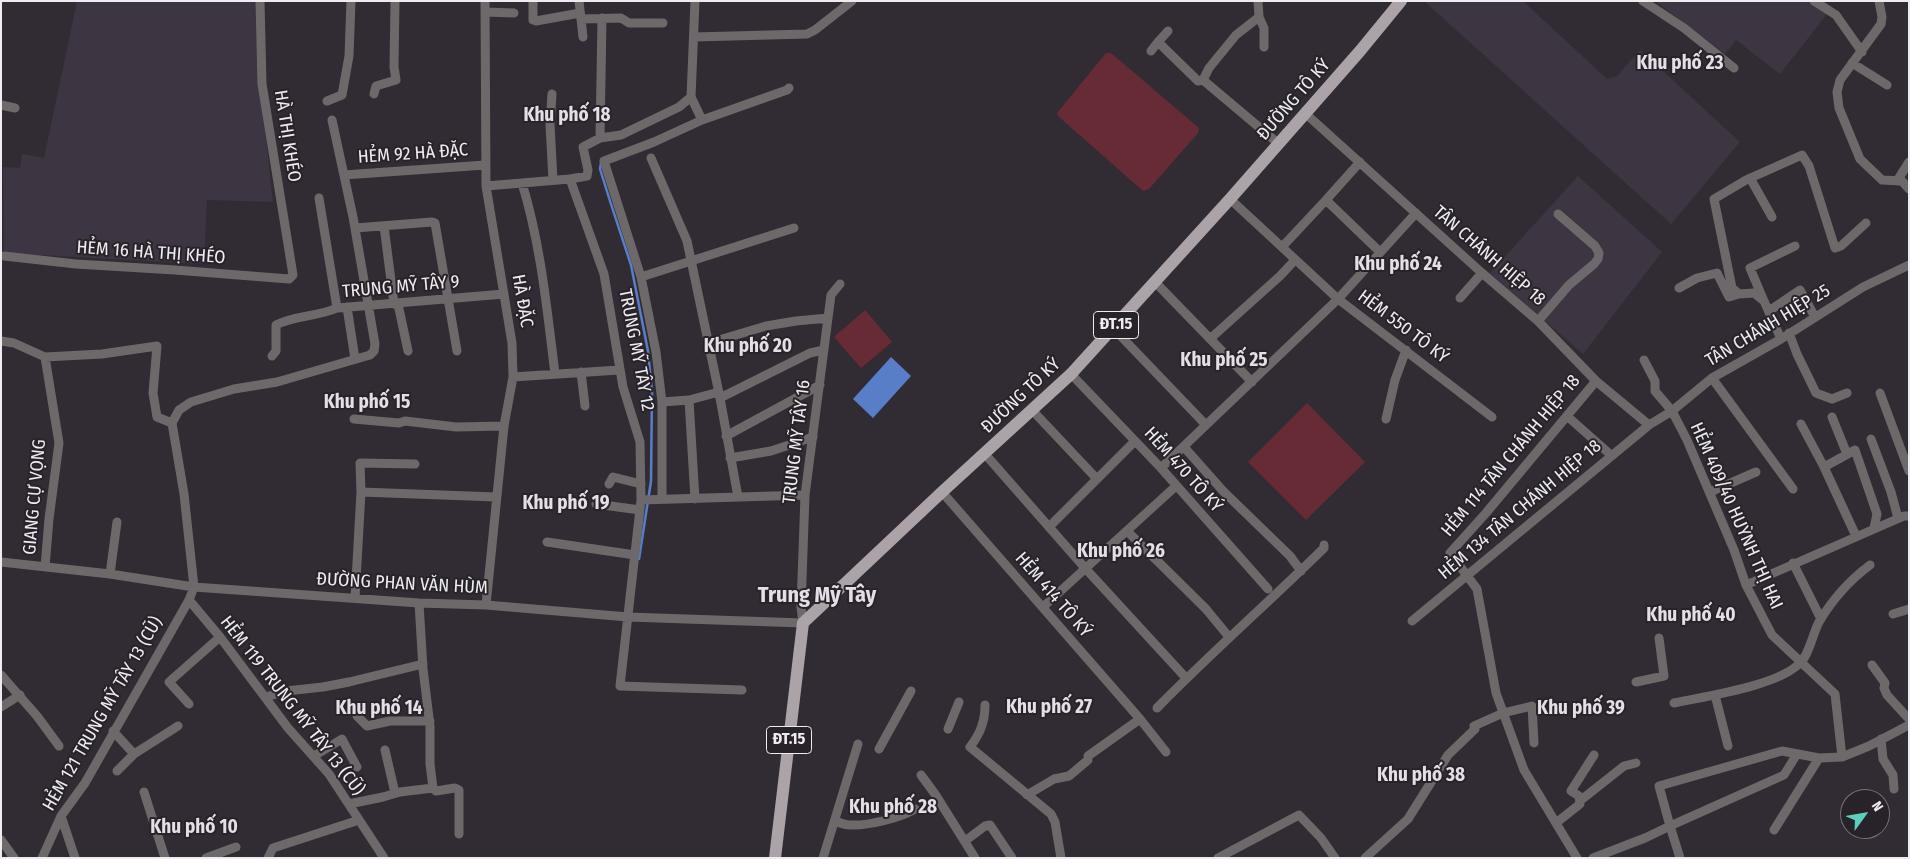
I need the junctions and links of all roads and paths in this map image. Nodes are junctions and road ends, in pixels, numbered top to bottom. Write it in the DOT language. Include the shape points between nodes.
graph roads {
  1 [pos="260,1"];
  2 [pos="351,1"];
  3 [pos="395,1"];
  4 [pos="485,1"];
  5 [pos="533,1"];
  6 [pos="579,1"];
  7 [pos="695,1"];
  8 [pos="852,1"];
  9 [pos="1258,1"];
  10 [pos="1401,1"];
  11 [pos="1642,1"];
  12 [pos="1814,1"];
  13 [pos="1879,1"];
  14 [pos="485,12"];
  15 [pos="514,13"];
  16 [pos="581,16"];
  17 [pos="1258,17"];
  18 [pos="602,18"];
  19 [pos="663,23"];
  20 [pos="1168,30"];
  21 [pos="583,37"];
  22 [pos="694,37"];
  23 [pos="1158,42"];
  24 [pos="1264,47"];
  25 [pos="1150,51"];
  26 [pos="1862,52"];
  27 [pos="1852,63"];
  28 [pos="1734,68"];
  29 [pos="1203,80"];
  30 [pos="1887,85"];
  31 [pos="789,88"];
  32 [pos="374,94"];
  33 [pos="552,94"];
  34 [pos="691,97"];
  35 [pos="327,101"];
  36 [pos="1,105"];
  37 [pos="15,108"];
  38 [pos="1306,114"];
  39 [pos="332,120"];
  40 [pos="702,120"];
  41 [pos="600,138"];
  42 [pos="1279,144"];
  43 [pos="651,158"];
  44 [pos="1360,162"];
  45 [pos="1909,162"];
  46 [pos="485,165"];
  47 [pos="344,175"];
  48 [pos="1750,178"];
  49 [pos="570,179"];
  50 [pos="553,180"];
  51 [pos="1897,181"];
  52 [pos="522,183"];
  53 [pos="486,186"];
  54 [pos="1909,189"];
  55 [pos="319,198"];
  56 [pos="1230,199"];
  57 [pos="1326,200"];
  58 [pos="1416,213"];
  59 [pos="1558,214"];
  60 [pos="1772,217"];
  61 [pos="1866,223"];
  62 [pos="384,226"];
  63 [pos="355,228"];
  64 [pos="794,228"];
  65 [pos="1795,246"];
  66 [pos="1282,247"];
  67 [pos="1380,252"];
  68 [pos="4,256"];
  69 [pos="1296,260"];
  70 [pos="692,261"];
  71 [pos="1909,265"];
  72 [pos="1482,273"];
  73 [pos="293,275"];
  74 [pos="641,277"];
  75 [pos="1155,282"];
  76 [pos="840,284"];
  77 [pos="1679,288"];
  78 [pos="504,294"];
  79 [pos="1739,294"];
  80 [pos="1460,298"];
  81 [pos="447,299"];
  82 [pos="1338,299"];
  83 [pos="1764,301"];
  84 [pos="396,304"];
  85 [pos="368,306"];
  86 [pos="337,308"];
  87 [pos="347,308"];
  88 [pos="1769,311"];
  89 [pos="1815,317"];
  90 [pos="828,318"];
  91 [pos="1538,321"];
  92 [pos="1113,328"];
  93 [pos="1789,333"];
  94 [pos="1211,338"];
  95 [pos="1781,339"];
  96 [pos="1,341"];
  97 [pos="709,344"];
  98 [pos="824,350"];
  99 [pos="1406,350"];
  100 [pos="408,351"];
  101 [pos="457,351"];
  102 [pos="272,356"];
  103 [pos="45,357"];
  104 [pos="355,359"];
  105 [pos="1644,360"];
  106 [pos="619,370"];
  107 [pos="581,372"];
  108 [pos="555,374"];
  109 [pos="1071,374"];
  110 [pos="513,377"];
  111 [pos="1712,378"];
  112 [pos="1596,381"];
  113 [pos="1252,382"];
  114 [pos="820,385"];
  115 [pos="1847,393"];
  116 [pos="1880,393"];
  117 [pos="719,395"];
  118 [pos="689,400"];
  119 [pos="662,402"];
  120 [pos="585,406"];
  121 [pos="1032,410"];
  122 [pos="1672,411"];
  123 [pos="1567,416"];
  124 [pos="1492,417"];
  125 [pos="1832,417"];
  126 [pos="354,419"];
  127 [pos="1386,419"];
  128 [pos="172,423"];
  129 [pos="1649,424"];
  130 [pos="1802,424"];
  131 [pos="504,426"];
  132 [pos="1206,426"];
  133 [pos="726,436"];
  134 [pos="813,437"];
  135 [pos="1871,439"];
  136 [pos="1135,441"];
  137 [pos="1184,447"];
  138 [pos="985,454"];
  139 [pos="1847,454"];
  140 [pos="1612,456"];
  141 [pos="1907,457"];
  142 [pos="730,458"];
  143 [pos="415,464"];
  144 [pos="1824,466"];
  145 [pos="1161,468"];
  146 [pos="1909,471"];
  147 [pos="1756,472"];
  148 [pos="1097,479"];
  149 [pos="609,484"];
  150 [pos="641,484"];
  151 [pos="1176,486"];
  152 [pos="1793,489"];
  153 [pos="361,492"];
  154 [pos="942,492"];
  155 [pos="1710,492"];
  156 [pos="805,495"];
  157 [pos="496,497"];
  158 [pos="738,498"];
  159 [pos="695,499"];
  160 [pos="662,500"];
  161 [pos="644,503"];
  162 [pos="596,504"];
  163 [pos="1909,516"];
  164 [pos="1898,518"];
  165 [pos="116,522"];
  166 [pos="1049,527"];
  167 [pos="1874,528"];
  168 [pos="1127,531"];
  169 [pos="1856,536"];
  170 [pos="547,542"];
  171 [pos="1324,544"];
  172 [pos="635,555"];
  173 [pos="1,562"];
  174 [pos="1792,563"];
  175 [pos="1870,565"];
  176 [pos="45,567"];
  177 [pos="1086,568"];
  178 [pos="1301,571"];
  179 [pos="110,574"];
  180 [pos="1468,574"];
  181 [pos="1746,585"];
  182 [pos="194,587"];
  183 [pos="1268,589"];
  184 [pos="355,598"];
  185 [pos="189,600"];
  186 [pos="419,603"];
  187 [pos="486,605"];
  188 [pos="1043,608"];
  189 [pos="1909,609"];
  190 [pos="1893,614"];
  191 [pos="628,617"];
  192 [pos="1821,620"];
  193 [pos="1412,621"];
  194 [pos="803,623"];
  195 [pos="220,637"];
  196 [pos="1229,638"];
  197 [pos="1659,638"];
  198 [pos="1802,662"];
  199 [pos="423,664"];
  200 [pos="1872,665"];
  201 [pos="1,675"];
  202 [pos="1186,678"];
  203 [pos="1636,682"];
  204 [pos="742,690"];
  205 [pos="911,691"];
  206 [pos="20,695"];
  207 [pos="1715,695"];
  208 [pos="266,698"];
  209 [pos="959,702"];
  210 [pos="1674,703"];
  211 [pos="189,704"];
  212 [pos="985,705"];
  213 [pos="1,707"];
  214 [pos="1157,708"];
  215 [pos="1503,713"];
  216 [pos="357,716"];
  217 [pos="1140,719"];
  218 [pos="1909,719"];
  219 [pos="430,722"];
  220 [pos="1909,725"];
  221 [pos="178,726"];
  222 [pos="948,729"];
  223 [pos="113,731"];
  224 [pos="1882,740"];
  225 [pos="1534,743"];
  226 [pos="858,744"];
  227 [pos="59,746"];
  228 [pos="1728,746"];
  229 [pos="879,749"];
  230 [pos="385,750"];
  231 [pos="1166,752"];
  232 [pos="134,754"];
  233 [pos="1797,754"];
  234 [pos="1594,755"];
  235 [pos="314,756"];
  236 [pos="1842,757"];
  237 [pos="1819,758"];
  238 [pos="1636,763"];
  239 [pos="357,767"];
  240 [pos="118,771"];
  241 [pos="921,775"];
  242 [pos="433,788"];
  243 [pos="1894,789"];
  244 [pos="144,792"];
  245 [pos="395,793"];
  246 [pos="1027,795"];
  247 [pos="1581,800"];
  248 [pos="349,804"];
  249 [pos="915,809"];
  250 [pos="61,816"];
  251 [pos="359,820"];
  252 [pos="835,821"];
  253 [pos="1556,823"];
  254 [pos="1670,826"];
  255 [pos="1774,830"];
  256 [pos="459,834"];
  257 [pos="1,840"];
  258 [pos="964,841"];
  259 [pos="236,847"];
  260 [pos="14,858"];
  261 [pos="42,858"];
  262 [pos="75,858"];
  263 [pos="165,858"];
  264 [pos="206,858"];
  265 [pos="268,858"];
  266 [pos="384,858"];
  267 [pos="775,858"];
  268 [pos="823,858"];
  269 [pos="975,858"];
  270 [pos="1012,858"];
  271 [pos="1061,858"];
  272 [pos="1218,858"];
  273 [pos="1335,858"];
  274 [pos="1365,858"];
  275 [pos="1577,858"];
  276 [pos="1593,858"];
  277 [pos="1680,858"];
  1 -- 73 [label="street, HÀ THỊ KHÉO" via="262,84"];
  2 -- 35 [label="street" via="345,85 342,95"];
  3 -- 32 [label="street" via="396,80 376,86"];
  4 -- 14 [label="street, HÀ ĐẶC"];
  5 -- 16 [label="street" via="532,16 536,21"];
  6 -- 16 [label="street"];
  7 -- 22 [label="street"];
  8 -- 22 [label="street" via="807,34"];
  9 -- 17 [label="street"];
  10 -- 38 [label="main road, ĐƯỜNG TÔ KÝ / ĐT.15"];
  11 -- 28 [label="street" via="1684,28"];
  12 -- 26 [label="street" via="1836,15"];
  13 -- 26 [label="street" via="1881,24"];
  14 -- 15 [label="street"];
  14 -- 46 [label="street, HÀ ĐẶC"];
  16 -- 18 [label="street"];
  16 -- 21 [label="street"];
  17 -- 24 [label="street" via="1264,28"];
  17 -- 29 [label="street" via="1236,35"];
  18 -- 19 [label="street" via="622,18 629,23"];
  18 -- 41 [label="street"];
  20 -- 23 [label="street"];
  22 -- 34 [label="street"];
  23 -- 25 [label="street"];
  23 -- 29 [label="street" via="1198,81"];
  26 -- 27 [label="street"];
  27 -- 30 [label="street"];
  27 -- 51 [label="street" via="1838,85 1839,108 1860,159 1882,180"];
  29 -- 42 [label="street"];
  31 -- 40 [label="street"];
  33 -- 50 [label="street"];
  34 -- 40 [label="street"];
  34 -- 41 [label="street" via="679,107 621,135"];
  36 -- 37 [label="street"];
  38 -- 42 [label="main road, ĐƯỜNG TÔ KÝ / ĐT.15"];
  38 -- 44 [label="street, TÂN CHÁNH HIỆP 18"];
  39 -- 47 [label="street"];
  40 -- 74 [label="street" via="604,160"];
  41 -- 49 [label="street" via="583,147 587,176"];
  42 -- 56 [label="main road, ĐƯỜNG TÔ KÝ / ĐT.15"];
  43 -- 70 [label="street" via="687,241"];
  44 -- 57 [label="street"];
  44 -- 58 [label="street, TÂN CHÁNH HIỆP 18"];
  45 -- 51 [label="street"];
  46 -- 47 [label="street, HẺM 92 HÀ ĐẶC"];
  46 -- 53 [label="street, HÀ ĐẶC"];
  47 -- 63 [label="street"];
  48 -- 60 [label="street"];
  48 -- 61 [label="street" via="1802,155 1809,166 1835,248"];
  48 -- 79 [label="street" via="1714,199 1732,288"];
  49 -- 50 [label="street"];
  49 -- 106 [label="street, TRUNG MỸ TÂY 12" via="604,274"];
  50 -- 52 [label="street"];
  51 -- 54 [label="street" via="1902,181"];
  52 -- 53 [label="street"];
  52 -- 108 [label="street" via="544,280"];
  53 -- 78 [label="street, HÀ ĐẶC"];
  55 -- 86 [label="street"];
  56 -- 66 [label="street, HẺM 550 TÔ KÝ"];
  56 -- 75 [label="main road, ĐƯỜNG TÔ KÝ / ĐT.15"];
  57 -- 66 [label="street"];
  57 -- 67 [label="street"];
  58 -- 67 [label="street"];
  58 -- 72 [label="street, TÂN CHÁNH HIỆP 18"];
  59 -- 91 [label="street" via="1595,246 1598,259 1569,285"];
  62 -- 63 [label="street"];
  62 -- 81 [label="street" via="435,224"];
  62 -- 84 [label="street"];
  63 -- 85 [label="street"];
  64 -- 70 [label="street"];
  65 -- 83 [label="street" via="1750,268"];
  66 -- 69 [label="street, HẺM 550 TÔ KÝ"];
  67 -- 82 [label="street"];
  68 -- 73 [label="street, HẺM 16 HÀ THỊ KHÉO" via="282,280"];
  69 -- 82 [label="street, HẺM 550 TÔ KÝ"];
  69 -- 94 [label="street"];
  70 -- 74 [label="street"];
  70 -- 97 [label="street"];
  71 -- 89 [label="street, TÂN CHÁNH HIỆP 25" via="1863,287"];
  72 -- 80 [label="street"];
  72 -- 91 [label="street, TÂN CHÁNH HIỆP 18"];
  74 -- 119 [label="street"];
  75 -- 92 [label="main road, ĐƯỜNG TÔ KÝ / ĐT.15"];
  75 -- 94 [label="street"];
  76 -- 90 [label="street, TRUNG MỸ TÂY 16" via="831,295"];
  77 -- 79 [label="street" via="1716,273 1728,297"];
  78 -- 81 [label="street, TRUNG MỸ TÂY 9"];
  78 -- 110 [label="street, HÀ ĐẶC" via="512,342"];
  79 -- 83 [label="street" via="1754,293"];
  81 -- 84 [label="street, TRUNG MỸ TÂY 9"];
  81 -- 101 [label="street"];
  82 -- 99 [label="street, HẺM 550 TÔ KÝ"];
  82 -- 113 [label="street"];
  83 -- 88 [label="street"];
  84 -- 85 [label="street, TRUNG MỸ TÂY 9"];
  84 -- 100 [label="street"];
  85 -- 87 [label="street, TRUNG MỸ TÂY 9"];
  85 -- 104 [label="street" via="374,350 370,355"];
  86 -- 87 [label="street, TRUNG MỸ TÂY 9"];
  86 -- 102 [label="street, TRUNG MỸ TÂY 9" via="276,325 276,351"];
  87 -- 104 [label="street"];
  88 -- 89 [label="street" via="1800,290"];
  88 -- 95 [label="street"];
  89 -- 93 [label="street, TÂN CHÁNH HIỆP 25"];
  90 -- 97 [label="street" via="766,326"];
  90 -- 98 [label="street, TRUNG MỸ TÂY 16"];
  91 -- 112 [label="street, TÂN CHÁNH HIỆP 18"];
  92 -- 109 [label="main road, ĐƯỜNG TÔ KÝ / ĐT.15"];
  92 -- 132 [label="street"];
  93 -- 95 [label="street, TÂN CHÁNH HIỆP 25"];
  93 -- 115 [label="street" via="1816,393 1832,399"];
  94 -- 113 [label="street"];
  95 -- 111 [label="street, TÂN CHÁNH HIỆP 25"];
  96 -- 103 [label="street" via="14,343"];
  97 -- 117 [label="street"];
  98 -- 114 [label="street, TRUNG MỸ TÂY 16"];
  98 -- 117 [label="street" via="810,352"];
  99 -- 124 [label="street, HẺM 550 TÔ KÝ"];
  99 -- 127 [label="street"];
  103 -- 128 [label="street" via="102,354 157,346 153,393 157,417"];
  103 -- 176 [label="street, GIANG CỰ VỌNG" via="59,443"];
  104 -- 128 [label="street" via="191,402 179,410"];
  105 -- 122 [label="street, HẺM 409/40 HUỲNH THỊ HAI" via="1655,381 1655,391"];
  106 -- 107 [label="street"];
  106 -- 150 [label="street, TRUNG MỸ TÂY 12" via="640,442"];
  107 -- 108 [label="street"];
  107 -- 120 [label="street"];
  108 -- 110 [label="street"];
  109 -- 121 [label="main road, ĐƯỜNG TÔ KÝ / ĐT.15"];
  109 -- 136 [label="street, HẺM 470 TÔ KÝ"];
  110 -- 131 [label="street, HÀ ĐẶC"];
  111 -- 122 [label="street, TÂN CHÁNH HIỆP 25"];
  111 -- 152 [label="street"];
  112 -- 123 [label="street, HẺM 114 TÂN CHÁNH HIỆP 18"];
  112 -- 129 [label="street, TÂN CHÁNH HIỆP 18"];
  113 -- 132 [label="street"];
  114 -- 133 [label="street"];
  114 -- 134 [label="street, TRUNG MỸ TÂY 16"];
  116 -- 141 [label="street"];
  117 -- 118 [label="street"];
  117 -- 133 [label="street"];
  118 -- 119 [label="street"];
  118 -- 159 [label="street"];
  119 -- 160 [label="street"];
  121 -- 138 [label="main road, ĐƯỜNG TÔ KÝ / ĐT.15"];
  121 -- 148 [label="street"];
  122 -- 129 [label="street, TÂN CHÁNH HIỆP 25"];
  122 -- 155 [label="street, HẺM 409/40 HUỲNH THỊ HAI"];
  123 -- 140 [label="street"];
  123 -- 180 [label="street, HẺM 114 TÂN CHÁNH HIỆP 18" via="1450,553"];
  125 -- 139 [label="street"];
  126 -- 131 [label="street" via="456,427"];
  128 -- 182 [label="street"];
  129 -- 140 [label="street, HẺM 134 TÂN CHÁNH HIỆP 18"];
  130 -- 144 [label="street"];
  131 -- 157 [label="street, HÀ ĐẶC"];
  132 -- 137 [label="street"];
  133 -- 142 [label="street"];
  134 -- 142 [label="street" via="772,451"];
  134 -- 156 [label="street, TRUNG MỸ TÂY 16"];
  135 -- 164 [label="street"];
  136 -- 145 [label="street, HẺM 470 TÔ KÝ"];
  136 -- 148 [label="street"];
  137 -- 145 [label="street"];
  137 -- 178 [label="street"];
  138 -- 154 [label="main road, ĐƯỜNG TÔ KÝ / ĐT.15"];
  138 -- 166 [label="street"];
  139 -- 144 [label="street"];
  139 -- 167 [label="street" via="1855,450 1877,514"];
  140 -- 180 [label="street, HẺM 134 TÂN CHÁNH HIỆP 18"];
  141 -- 146 [label="street"];
  142 -- 158 [label="street"];
  143 -- 153 [label="street" via="360,463"];
  144 -- 169 [label="street"];
  145 -- 151 [label="street, HẺM 470 TÔ KÝ"];
  147 -- 155 [label="street"];
  148 -- 166 [label="street"];
  149 -- 150 [label="street" via="613,477"];
  150 -- 161 [label="street, TRUNG MỸ TÂY 12"];
  151 -- 168 [label="street"];
  151 -- 183 [label="street, HẺM 470 TÔ KÝ"];
  153 -- 157 [label="street"];
  153 -- 184 [label="street"];
  154 -- 188 [label="street, HẺM 414 TÔ KÝ"];
  154 -- 194 [label="main road, ĐƯỜNG TÔ KÝ / ĐT.15"];
  155 -- 181 [label="street, HẺM 409/40 HUỲNH THỊ HAI"];
  156 -- 158 [label="street"];
  156 -- 194 [label="street, TRUNG MỸ TÂY 16"];
  157 -- 187 [label="street, HÀ ĐẶC"];
  158 -- 159 [label="street"];
  159 -- 160 [label="street"];
  160 -- 161 [label="street"];
  161 -- 162 [label="street"];
  161 -- 172 [label="street, TRUNG MỸ TÂY 12"];
  163 -- 164 [label="street"];
  164 -- 167 [label="street"];
  165 -- 179 [label="street"];
  166 -- 177 [label="street"];
  167 -- 169 [label="street"];
  168 -- 177 [label="street"];
  168 -- 196 [label="street" via="1206,609"];
  169 -- 174 [label="street"];
  170 -- 172 [label="street"];
  171 -- 178 [label="street" via="1324,548"];
  172 -- 191 [label="street, TRUNG MỸ TÂY 12"];
  173 -- 176 [label="street, ĐƯỜNG PHAN VĂN HÙM"];
  174 -- 181 [label="street"];
  174 -- 192 [label="street"];
  175 -- 192 [label="street" via="1851,580"];
  176 -- 179 [label="street, ĐƯỜNG PHAN VĂN HÙM"];
  177 -- 188 [label="street"];
  177 -- 202 [label="street"];
  178 -- 196 [label="street"];
  179 -- 182 [label="street, ĐƯỜNG PHAN VĂN HÙM"];
  180 -- 193 [label="street, HẺM 134 TÂN CHÁNH HIỆP 18"];
  180 -- 215 [label="street" via="1477,589 1496,693"];
  181 -- 198 [label="street, HẺM 409/40 HUỲNH THỊ HAI" via="1772,635"];
  182 -- 184 [label="street, ĐƯỜNG PHAN VĂN HÙM"];
  182 -- 185 [label="street, HẺM 121 TRUNG MỸ TÂY 13 (CŨ)"];
  184 -- 186 [label="street, ĐƯỜNG PHAN VĂN HÙM"];
  185 -- 195 [label="street, HẺM 119 TRUNG MỸ TÂY 13 (CŨ)"];
  185 -- 223 [label="street, HẺM 121 TRUNG MỸ TÂY 13 (CŨ)"];
  186 -- 187 [label="street, ĐƯỜNG PHAN VĂN HÙM"];
  186 -- 199 [label="street"];
  187 -- 191 [label="street, ĐƯỜNG PHAN VĂN HÙM"];
  188 -- 217 [label="street, HẺM 414 TÔ KÝ"];
  189 -- 190 [label="street"];
  191 -- 194 [label="street, ĐƯỜNG PHAN VĂN HÙM"];
  191 -- 204 [label="street, TRUNG MỸ TÂY 12" via="620,686"];
  192 -- 198 [label="street"];
  194 -- 267 [label="main road, ĐT.15"];
  195 -- 208 [label="street, HẺM 119 TRUNG MỸ TÂY 13 (CŨ)"];
  195 -- 211 [label="street" via="169,682"];
  196 -- 202 [label="street"];
  197 -- 203 [label="street" via="1664,676"];
  198 -- 207 [label="street" via="1775,679"];
  198 -- 236 [label="street, HẺM 409/40 HUỲNH THỊ HAI" via="1835,694"];
  199 -- 208 [label="street" via="331,686 286,691"];
  199 -- 219 [label="street"];
  200 -- 218 [label="street" via="1884,683 1887,695"];
  201 -- 206 [label="street"];
  202 -- 214 [label="street"];
  205 -- 229 [label="street"];
  206 -- 213 [label="street"];
  206 -- 227 [label="street"];
  207 -- 210 [label="street"];
  207 -- 228 [label="street"];
  208 -- 235 [label="street, HẺM 119 TRUNG MỸ TÂY 13 (CŨ)"];
  209 -- 222 [label="street"];
  212 -- 246 [label="street" via="981,730 970,747"];
  215 -- 225 [label="street" via="1532,706"];
  215 -- 253 [label="street" via="1524,770"];
  215 -- 274 [label="street" via="1474,726 1448,755 1408,819"];
  216 -- 219 [label="street" via="367,726 390,721"];
  217 -- 231 [label="street, HẺM 414 TÔ KÝ"];
  217 -- 246 [label="street" via="1069,776 1054,779"];
  219 -- 242 [label="street"];
  220 -- 224 [label="street"];
  221 -- 232 [label="street"];
  223 -- 232 [label="street"];
  223 -- 250 [label="street, HẺM 121 TRUNG MỸ TÂY 13 (CŨ)" via="85,783"];
  224 -- 236 [label="street"];
  224 -- 243 [label="street" via="1883,759 1893,775"];
  226 -- 252 [label="street"];
  230 -- 245 [label="street"];
  232 -- 240 [label="street"];
  233 -- 237 [label="street"];
  233 -- 254 [label="street" via="1784,775"];
  233 -- 254 [label="street" via="1782,751 1659,786"];
  234 -- 247 [label="street" via="1571,791"];
  235 -- 239 [label="street" via="342,739"];
  235 -- 248 [label="street, HẺM 119 TRUNG MỸ TÂY 13 (CŨ)"];
  236 -- 237 [label="street"];
  237 -- 255 [label="street"];
  238 -- 247 [label="street" via="1624,766"];
  241 -- 258 [label="street"];
  242 -- 245 [label="street"];
  242 -- 256 [label="street" via="436,791 459,790"];
  244 -- 263 [label="street"];
  245 -- 248 [label="street"];
  246 -- 271 [label="street" via="1053,817"];
  247 -- 253 [label="street" via="1579,806"];
  248 -- 251 [label="street, HẺM 119 TRUNG MỸ TÂY 13 (CŨ)"];
  249 -- 252 [label="street" via="904,816 857,825"];
  250 -- 261 [label="street, HẺM 121 TRUNG MỸ TÂY 13 (CŨ)"];
  250 -- 262 [label="street"];
  251 -- 265 [label="street" via="273,848"];
  251 -- 266 [label="street, HẺM 119 TRUNG MỸ TÂY 13 (CŨ)"];
  252 -- 268 [label="street"];
  253 -- 275 [label="street"];
  254 -- 276 [label="street"];
  254 -- 277 [label="street"];
  257 -- 260 [label="street"];
  258 -- 269 [label="street"];
  258 -- 270 [label="street" via="990,825"];
  259 -- 264 [label="street"];
  272 -- 273 [label="street" via="1299,815 1320,836"];
}
